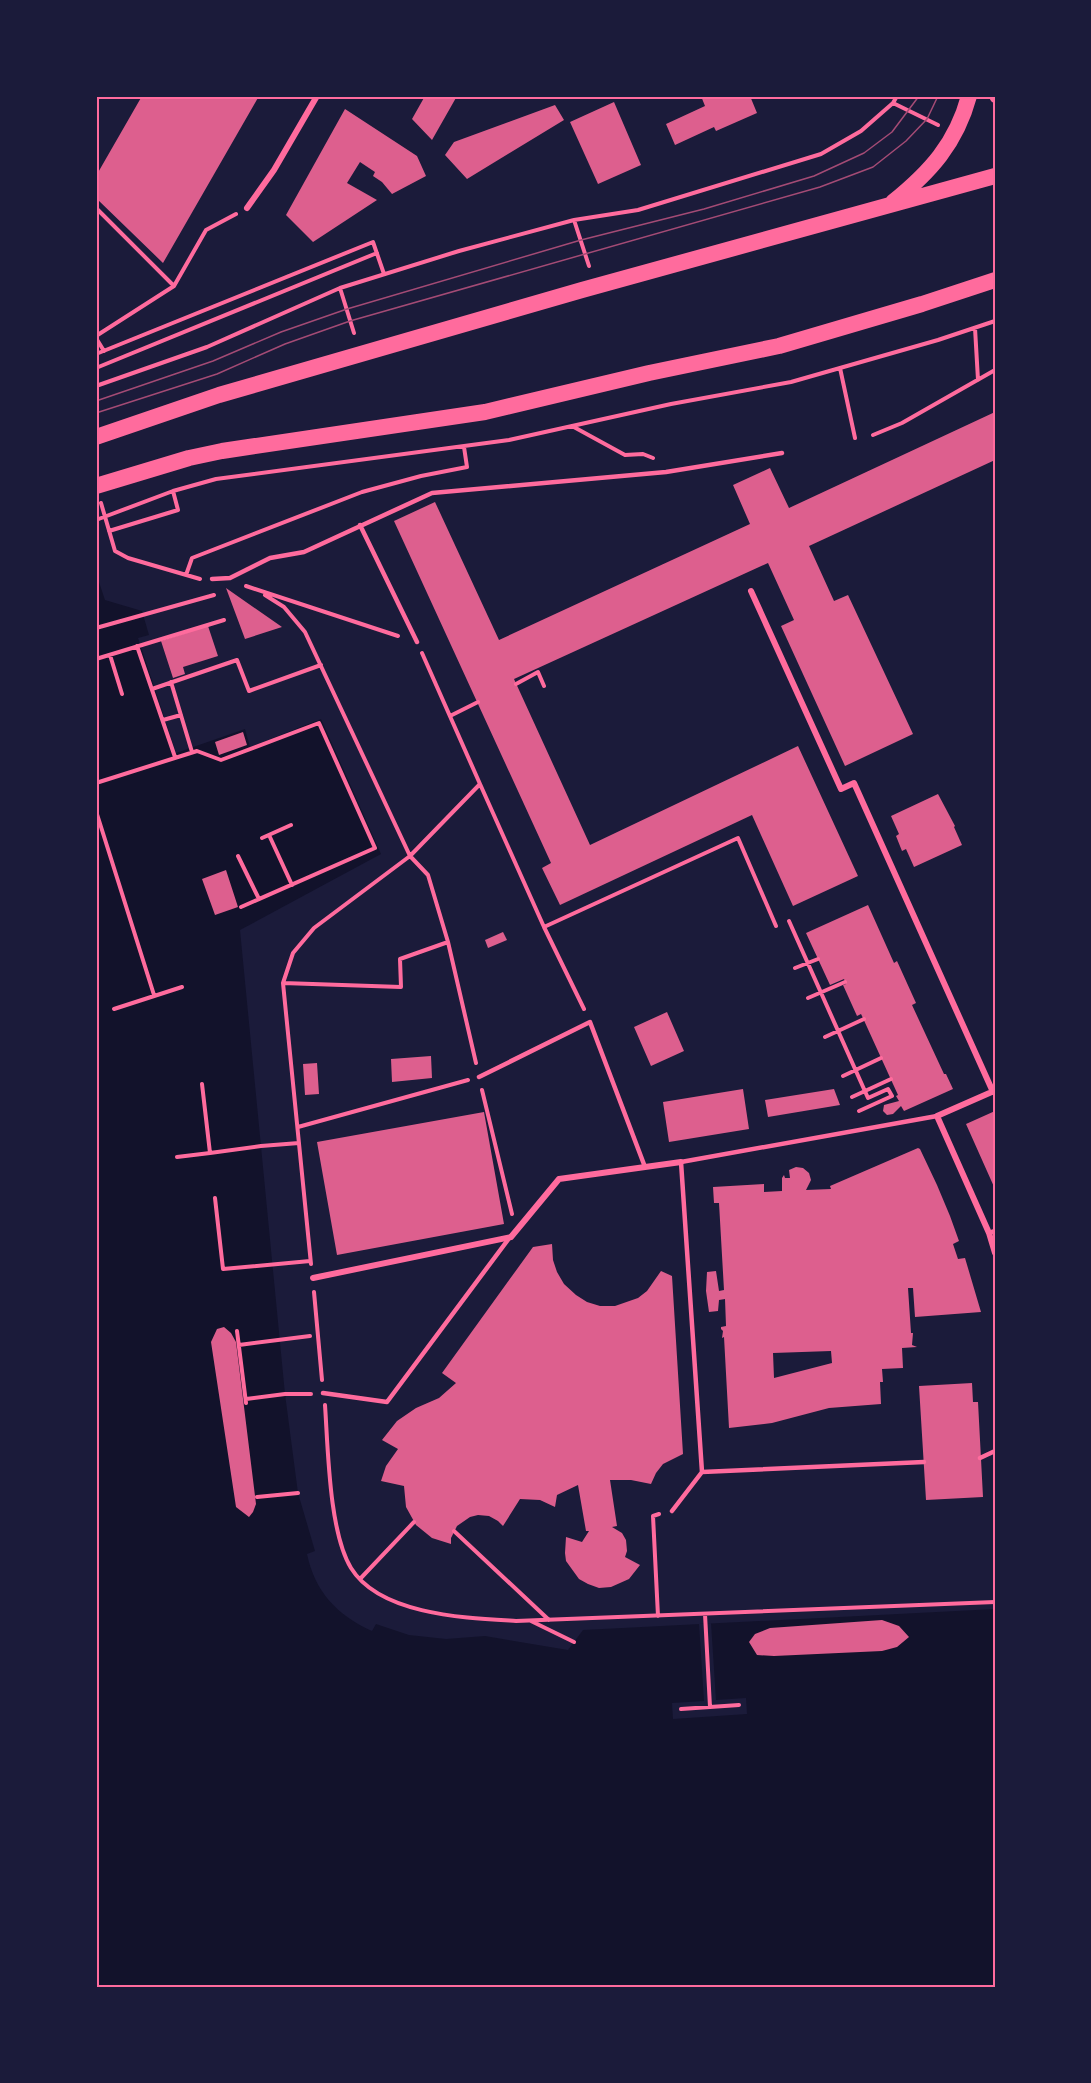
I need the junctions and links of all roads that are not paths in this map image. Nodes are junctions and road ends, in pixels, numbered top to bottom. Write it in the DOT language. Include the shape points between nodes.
graph roads {
  1 [pos="316,96"];
  2 [pos="969,96"];
  3 [pos="995,176"];
  4 [pos="887,207"];
  5 [pos="247,208"];
  6 [pos="995,280"];
  7 [pos="96,437"];
  8 [pos="782,453"];
  9 [pos="102,488"];
  10 [pos="360,525"];
  11 [pos="212,579"];
  12 [pos="751,591"];
  13 [pos="417,642"];
  14 [pos="479,1077"];
  15 [pos="994,1091"];
  16 [pos="937,1116"];
  17 [pos="681,1162"];
  18 [pos="645,1167"];
  19 [pos="992,1232"];
  20 [pos="511,1237"];
  21 [pos="995,1253"];
  22 [pos="313,1278"];
  23 [pos="323,1393"];
  24 [pos="995,1451"];
  25 [pos="980,1458"];
  26 [pos="924,1462"];
  27 [pos="702,1472"];
  28 [pos="672,1511"];
  1 -- 5 [label="street" via="274,170"];
  2 -- 4 [label="highway" via="956,133 941,156 917,183"];
  3 -- 4 [label="highway"];
  4 -- 7 [label="highway" via="230,392"];
  6 -- 9 [label="highway" via="779,346 485,412 200,456"];
  8 -- 10 [label="lane" via="666,472 432,493"];
  10 -- 11 [label="lane" via="304,552 270,558 230,578"];
  10 -- 13 [label="lane"];
  12 -- 15 [label="street" via="841,789 854,783"];
  14 -- 18 [label="lane" via="590,1022"];
  15 -- 16 [label="street"];
  16 -- 17 [label="lane"];
  16 -- 19 [label="street"];
  17 -- 18 [label="street"];
  17 -- 27 [label="lane"];
  18 -- 20 [label="street" via="559,1179"];
  19 -- 21 [label="street"];
  20 -- 22 [label="street"];
  20 -- 23 [label="lane" via="387,1402"];
  24 -- 25 [label="lane"];
  26 -- 27 [label="lane"];
  27 -- 28 [label="lane"];
}
